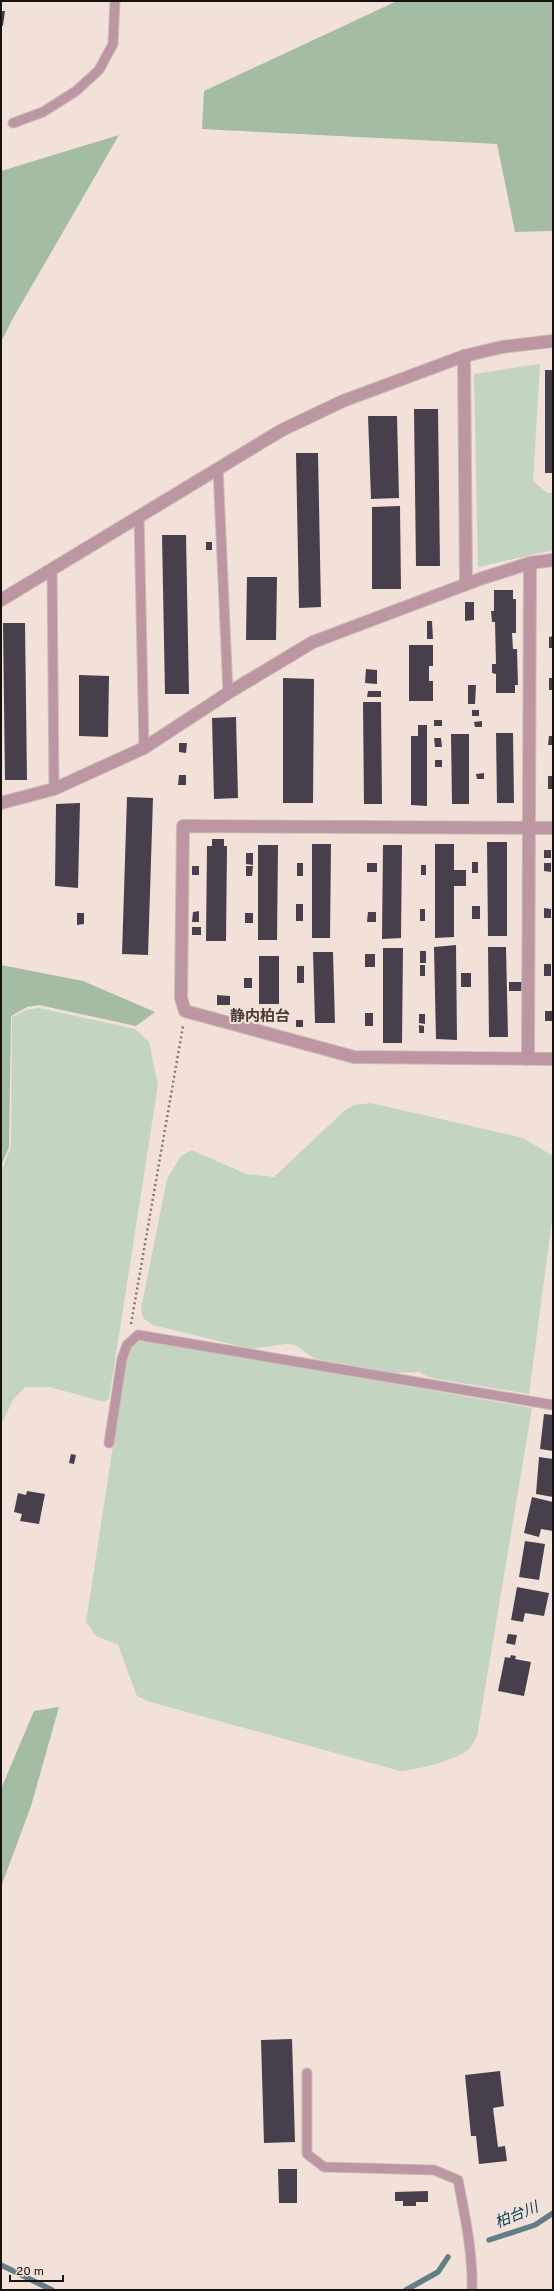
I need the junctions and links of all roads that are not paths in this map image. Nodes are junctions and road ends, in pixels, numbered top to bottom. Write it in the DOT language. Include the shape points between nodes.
graph roads {
  1 [pos="115,1"];
  2 [pos="13,123"];
  3 [pos="553,341"];
  4 [pos="464,356"];
  5 [pos="218,468"];
  6 [pos="139,516"];
  7 [pos="553,560"];
  8 [pos="530,563"];
  9 [pos="52,568"];
  10 [pos="466,584"];
  11 [pos="1,600"];
  12 [pos="228,693"];
  13 [pos="144,748"];
  14 [pos="54,789"];
  15 [pos="1,803"];
  16 [pos="553,828"];
  17 [pos="530,829"];
  18 [pos="528,1059"];
  19 [pos="553,1059"];
  20 [pos="553,1405"];
  21 [pos="109,1443"];
  22 [pos="306,2073"];
  23 [pos="472,2290"];
  1 -- 2 [label="lane" via="113,44 99,70 76,91 43,112"];
  3 -- 4 [label="street" via="502,347"];
  4 -- 5 [label="street" via="343,401 282,430"];
  4 -- 10 [label="street"];
  5 -- 6 [label="street"];
  5 -- 12 [label="lane"];
  6 -- 9 [label="street"];
  6 -- 13 [label="lane"];
  7 -- 8 [label="street"];
  8 -- 10 [label="street"];
  8 -- 17 [label="street"];
  9 -- 11 [label="street"];
  9 -- 14 [label="lane"];
  10 -- 12 [label="street" via="313,642"];
  12 -- 13 [label="street"];
  13 -- 14 [label="street"];
  14 -- 15 [label="street"];
  16 -- 17 [label="street"];
  17 -- 18 [label="street"];
  17 -- 18 [label="street" via="183,826 181,998 185,1011 354,1057"];
  18 -- 19 [label="street"];
  20 -- 21 [label="lane" via="138,1335 127,1345 122,1359"];
  22 -- 23 [label="lane" via="307,2154 324,2167 434,2170 458,2180 468,2229 473,2270"];
}
